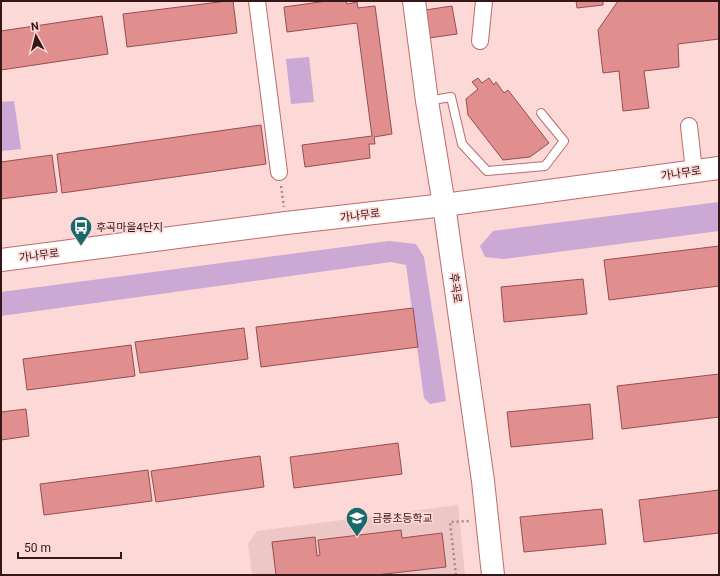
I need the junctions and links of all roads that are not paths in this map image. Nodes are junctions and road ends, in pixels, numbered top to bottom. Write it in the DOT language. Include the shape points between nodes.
graph roads {
  1 [pos="257,1"];
  2 [pos="414,1"];
  3 [pos="484,1"];
  4 [pos="480,41"];
  5 [pos="427,101"];
  6 [pos="541,113"];
  7 [pos="689,126"];
  8 [pos="719,168"];
  9 [pos="694,171"];
  10 [pos="279,172"];
  11 [pos="444,205"];
  12 [pos="1,260"];
  13 [pos="494,575"];
  1 -- 10 [label="street"];
  2 -- 5 [label="street, 후곡로"];
  3 -- 4 [label="street"];
  5 -- 6 [label="lane" via="451,96 462,144 487,171 545,166 564,140"];
  5 -- 11 [label="street, 후곡로"];
  7 -- 9 [label="street"];
  8 -- 9 [label="street, 가나무로"];
  9 -- 11 [label="street, 가나무로"];
  11 -- 12 [label="street, 가나무로"];
  11 -- 13 [label="street, 후곡로"];
}
